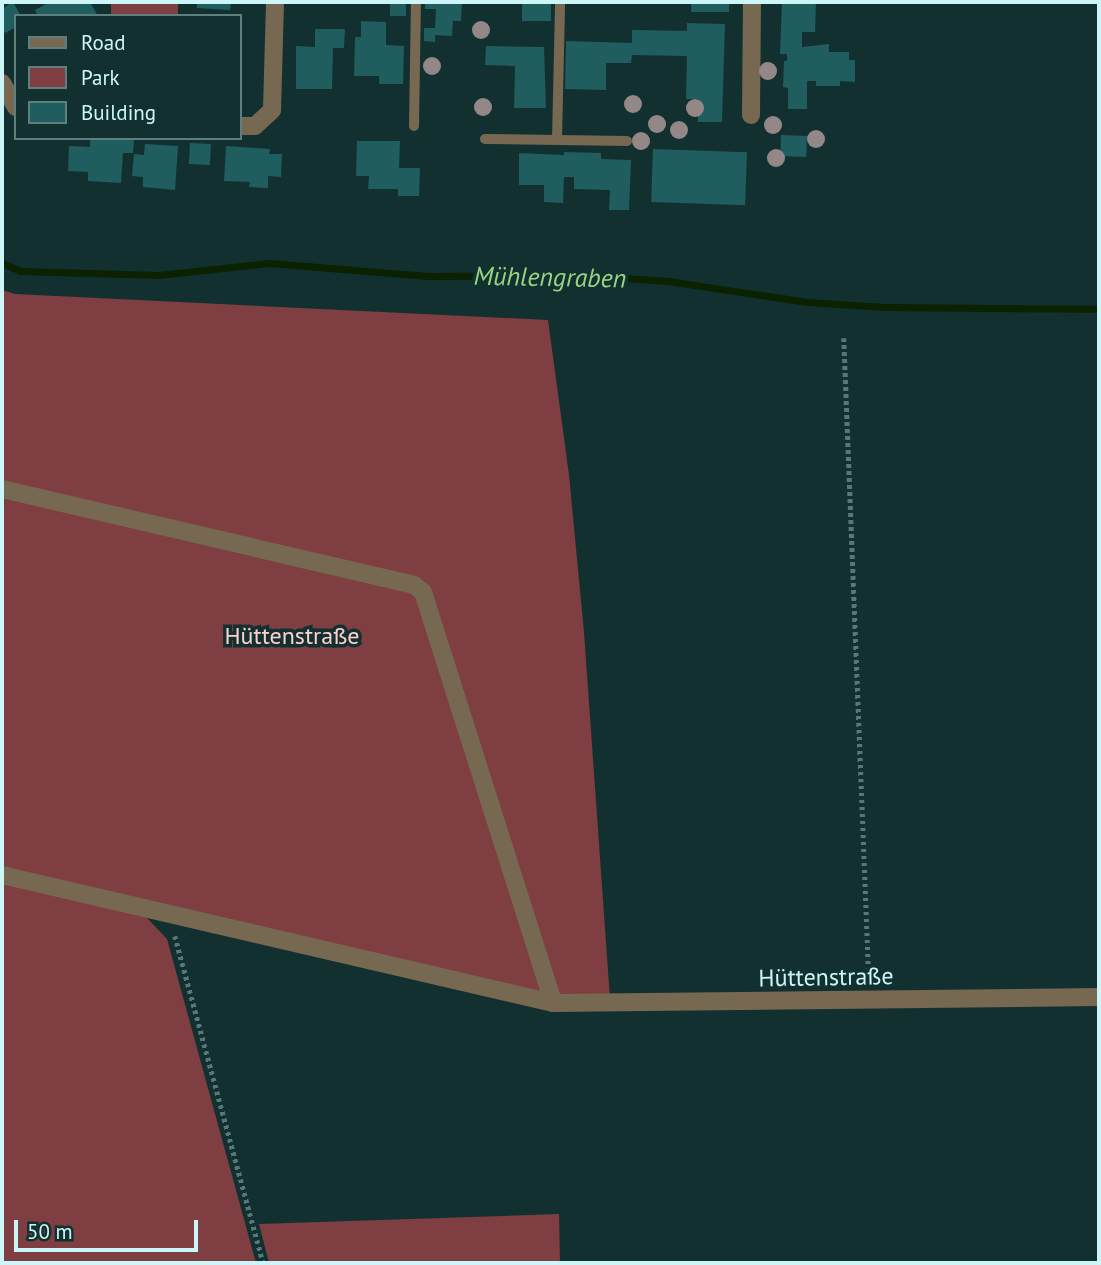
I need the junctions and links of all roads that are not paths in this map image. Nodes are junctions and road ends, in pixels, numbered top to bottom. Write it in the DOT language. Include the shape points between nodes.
graph roads {
  1 [pos="275,2"];
  2 [pos="416,2"];
  3 [pos="561,2"];
  4 [pos="752,2"];
  5 [pos="2,82"];
  6 [pos="14,103"];
  7 [pos="751,115"];
  8 [pos="242,125"];
  9 [pos="414,126"];
  10 [pos="485,139"];
  11 [pos="557,139"];
  12 [pos="627,141"];
  13 [pos="2,489"];
  14 [pos="2,875"];
  15 [pos="1099,997"];
  16 [pos="552,1003"];
  1 -- 8 [label="street" via="272,110 255,127"];
  2 -- 9 [label="lane"];
  3 -- 11 [label="lane"];
  4 -- 7 [label="street"];
  5 -- 6 [label="street"];
  10 -- 11 [label="lane"];
  11 -- 12 [label="lane"];
  13 -- 16 [label="street" via="414,585 423,592"];
  14 -- 16 [label="street, Hüttenstraße"];
  15 -- 16 [label="street, Hüttenstraße"];
}
